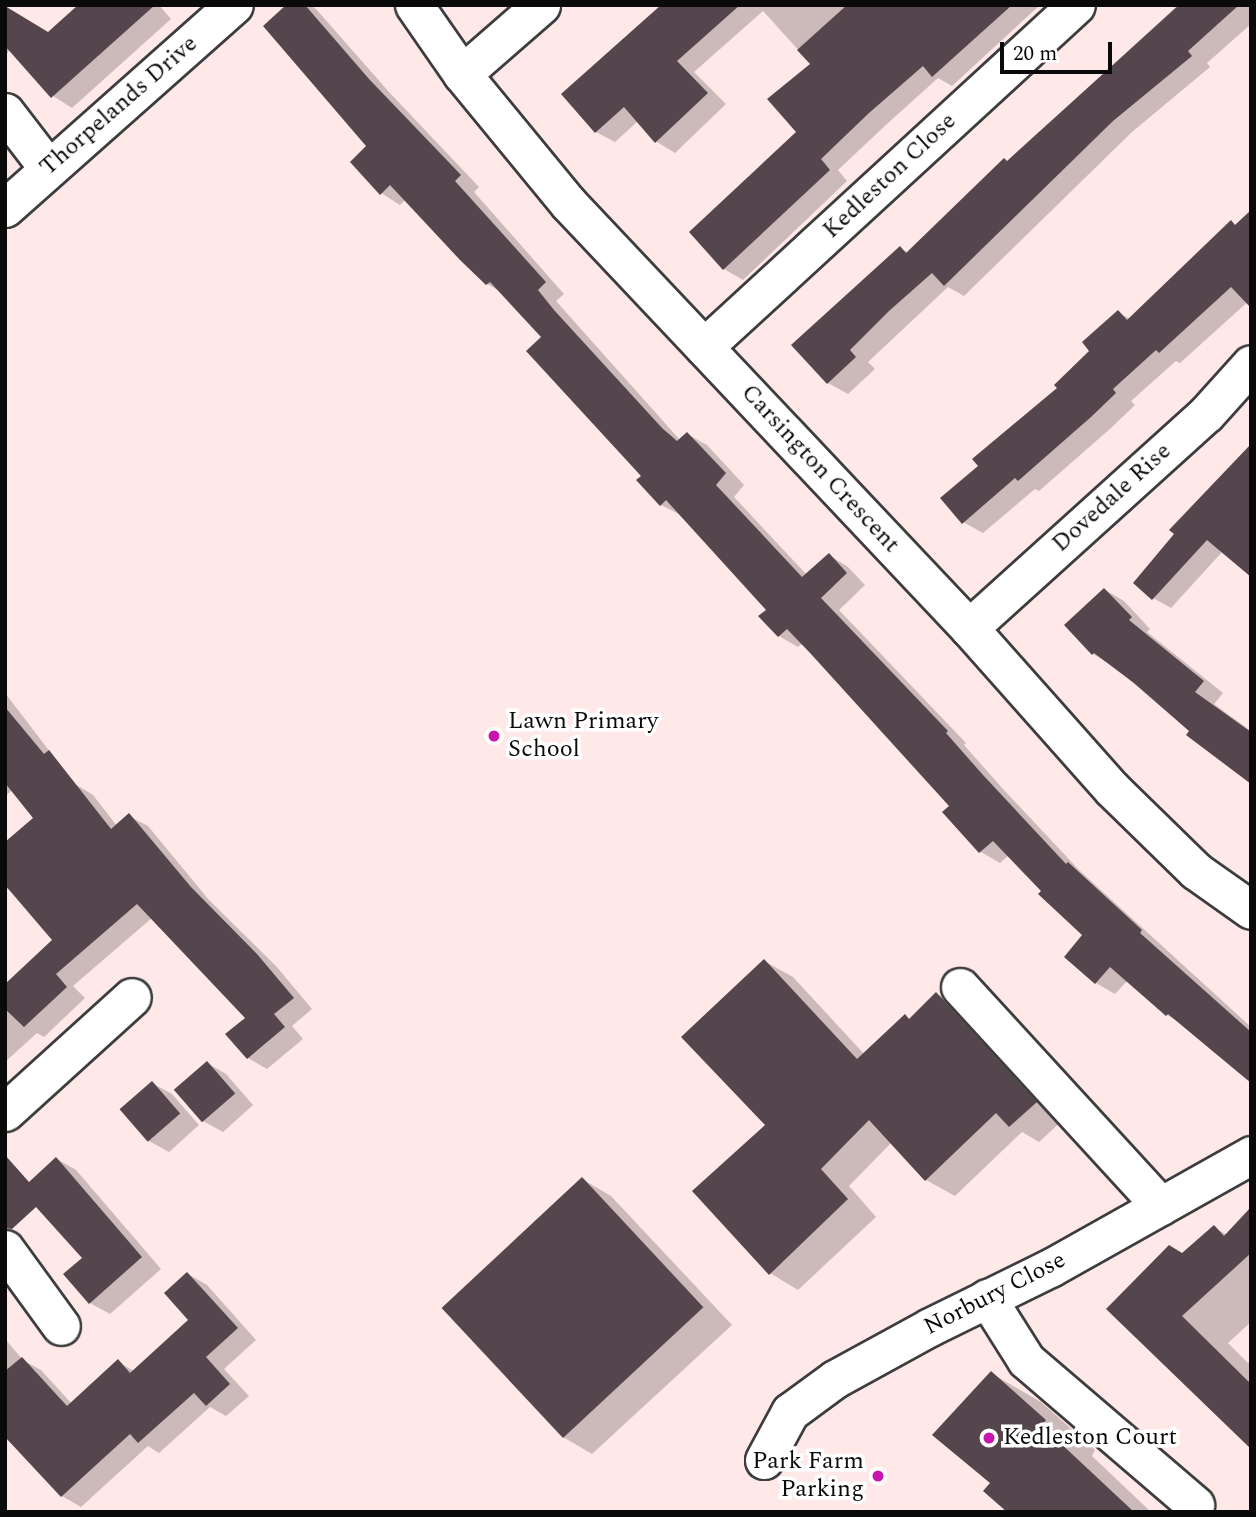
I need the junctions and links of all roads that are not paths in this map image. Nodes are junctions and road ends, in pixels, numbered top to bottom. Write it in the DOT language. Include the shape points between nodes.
graph roads {
  1 [pos="234,5"];
  2 [pos="414,5"];
  3 [pos="541,5"];
  4 [pos="1076,5"];
  5 [pos="462,74"];
  6 [pos="5,112"];
  7 [pos="48,168"];
  8 [pos="5,208"];
  9 [pos="704,347"];
  10 [pos="1251,364"];
  11 [pos="969,628"];
  12 [pos="1251,910"];
  13 [pos="960,987"];
  14 [pos="132,997"];
  15 [pos="5,1112"];
  16 [pos="1251,1155"];
  17 [pos="1161,1206"];
  18 [pos="5,1249"];
  19 [pos="987,1298"];
  20 [pos="61,1326"];
  21 [pos="764,1460"];
  22 [pos="1195,1505"];
  1 -- 7 [label="street, Thorpelands Drive"];
  2 -- 5 [label="street, Carsington Crescent"];
  3 -- 5 [label="street"];
  4 -- 9 [label="street, Kedleston Close"];
  5 -- 9 [label="street, Carsington Crescent" via="568,203"];
  6 -- 7 [label="street"];
  7 -- 8 [label="street, Thorpelands Drive"];
  9 -- 11 [label="street, Carsington Crescent"];
  10 -- 11 [label="street, Dovedale Rise" via="1206,414"];
  11 -- 12 [label="street, Carsington Crescent" via="1112,789 1196,871"];
  13 -- 17 [label="street"];
  14 -- 15 [label="street"];
  16 -- 17 [label="street, Norbury Close"];
  17 -- 19 [label="street, Norbury Close"];
  18 -- 20 [label="street"];
  19 -- 21 [label="street, Norbury Close" via="835,1379 790,1412"];
  19 -- 22 [label="street" via="1027,1360"];
}
